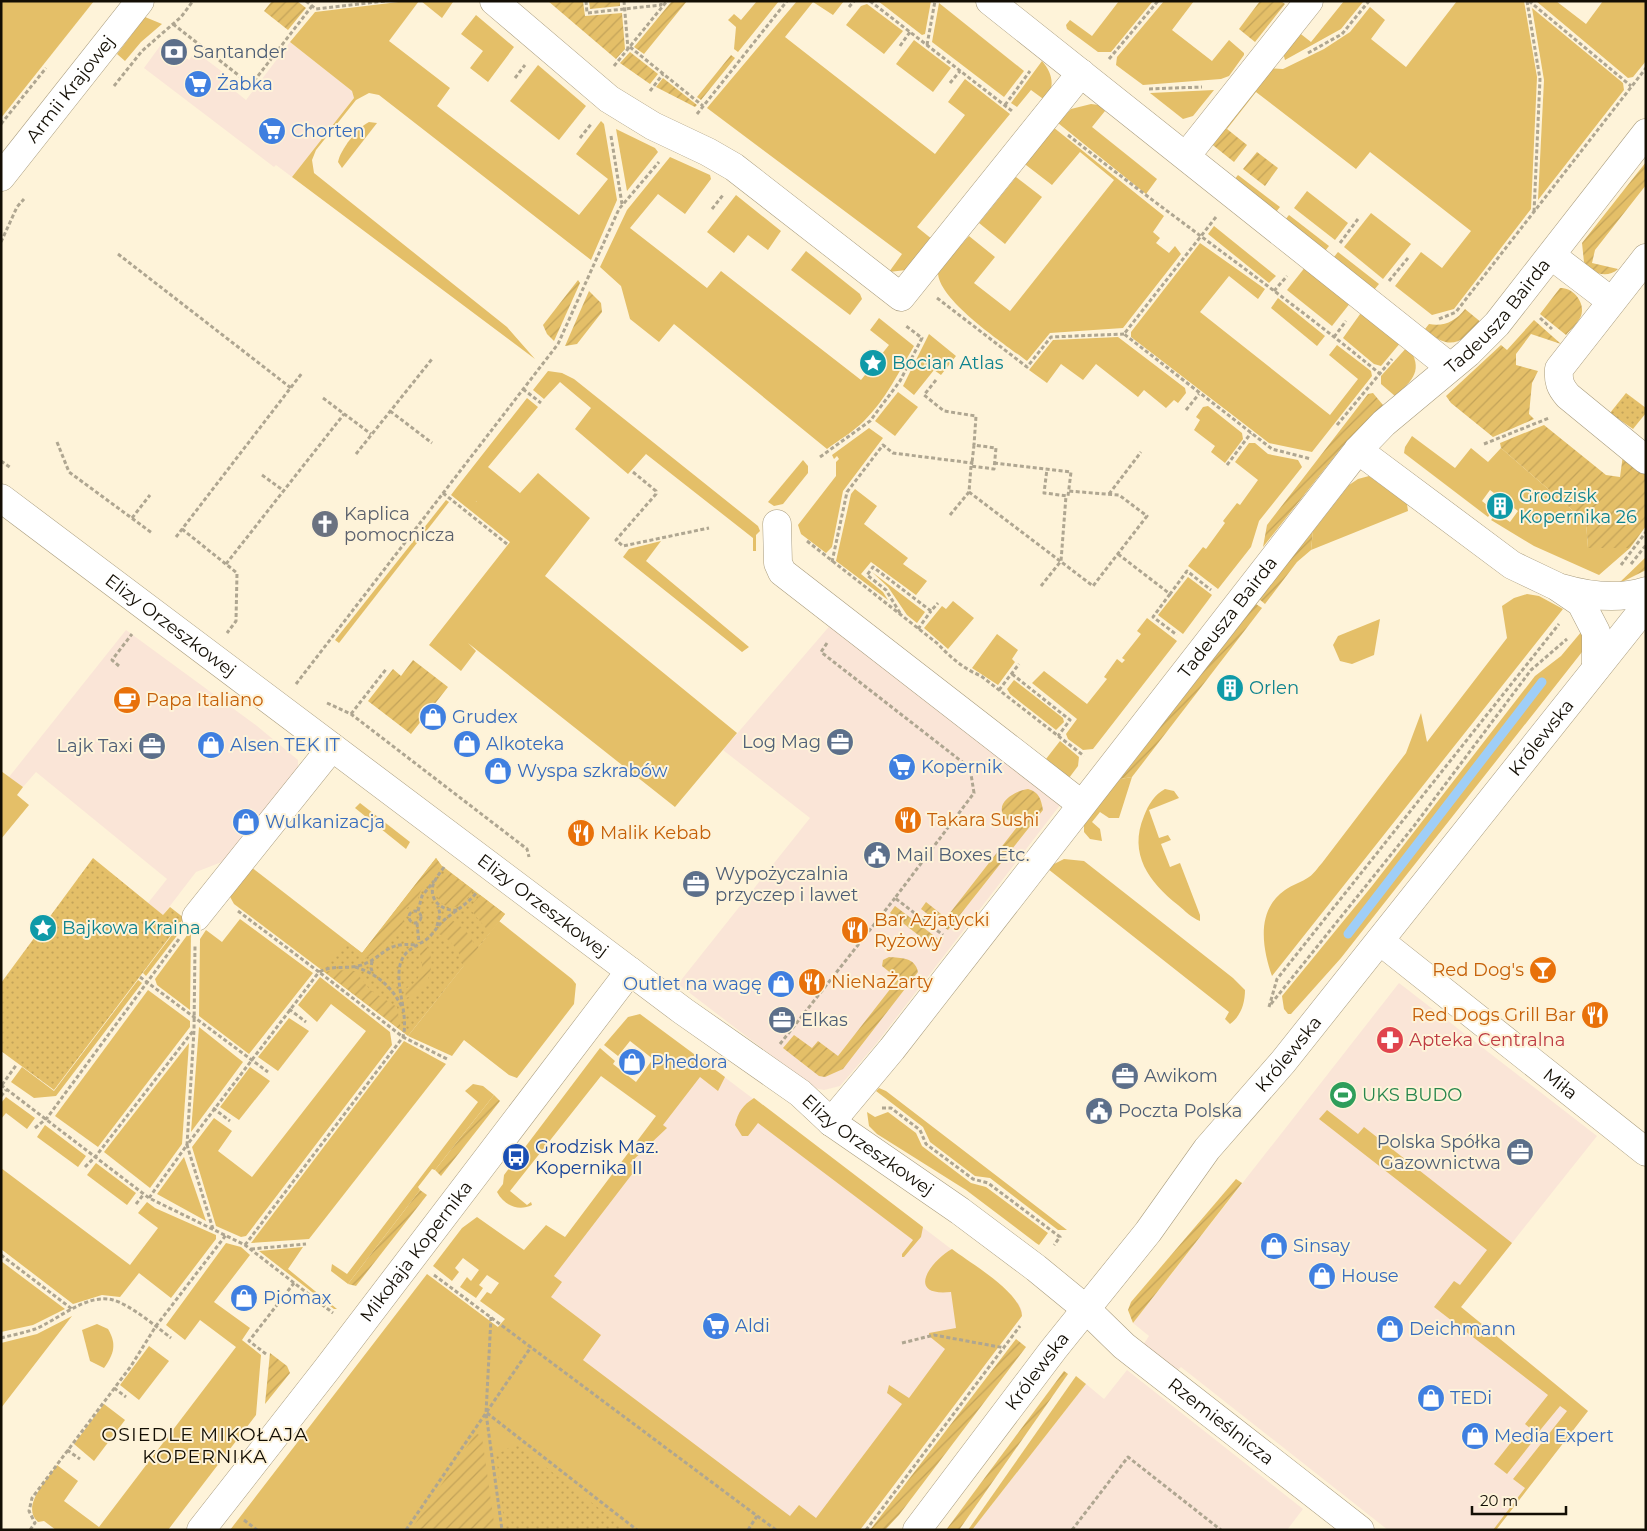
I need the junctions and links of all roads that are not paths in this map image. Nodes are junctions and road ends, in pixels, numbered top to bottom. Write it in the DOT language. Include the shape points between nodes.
graph roads {
  1 [pos="140,1"];
  2 [pos="494,1"];
  3 [pos="990,1"];
  4 [pos="1309,1"];
  5 [pos="1093,68"];
  6 [pos="1646,133"];
  7 [pos="1186,156"];
  8 [pos="1,178"];
  9 [pos="1552,256"];
  10 [pos="1646,258"];
  11 [pos="1611,301"];
  12 [pos="1450,367"];
  13 [pos="1358,450"];
  14 [pos="1644,453"];
  15 [pos="1,498"];
  16 [pos="777,524"];
  17 [pos="1646,591"];
  18 [pos="1591,602"];
  19 [pos="1646,606"];
  20 [pos="1596,668"];
  21 [pos="332,747"];
  22 [pos="1082,804"];
  23 [pos="196,917"];
  24 [pos="1380,941"];
  25 [pos="630,971"];
  26 [pos="831,1122"];
  27 [pos="1646,1152"];
  28 [pos="1086,1308"];
  29 [pos="201,1530"];
  30 [pos="917,1530"];
  31 [pos="1360,1530"];
  1 -- 8 [label="street, Armii Krajowej"];
  2 -- 5 [label="street" via="595,87 633,114 734,167 901,297 1041,123"];
  3 -- 5 [label="street" via="1048,47"];
  4 -- 7 [label="street"];
  5 -- 7 [label="street"];
  6 -- 9 [label="street, Tadeusza Bairda"];
  7 -- 12 [label="street"];
  9 -- 11 [label="street"];
  9 -- 12 [label="street, Tadeusza Bairda" via="1497,324"];
  10 -- 11 [label="street"];
  11 -- 14 [label="street" via="1559,369 1558,378 1561,388 1579,405"];
  12 -- 13 [label="street, Tadeusza Bairda" via="1384,423"];
  13 -- 18 [label="street" via="1512,565"];
  13 -- 22 [label="street, Tadeusza Bairda"];
  15 -- 21 [label="street, Elizy Orzeszkowej"];
  16 -- 22 [label="street" via="778,563 782,572"];
  17 -- 18 [label="street"];
  18 -- 20 [label="street" via="1596,632"];
  19 -- 20 [label="street, Królewska"];
  20 -- 24 [label="street, Królewska"];
  21 -- 23 [label="street"];
  21 -- 25 [label="street, Elizy Orzeszkowej"];
  22 -- 26 [label="street, Tadeusza Bairda" via="892,1049"];
  24 -- 27 [label="street, Miła"];
  24 -- 28 [label="street, Królewska" via="1283,1062 1207,1149 1148,1232"];
  25 -- 26 [label="street, Elizy Orzeszkowej" via="800,1093"];
  25 -- 29 [label="street, Mikołaja Kopernika" via="327,1370"];
  26 -- 28 [label="street, Elizy Orzeszkowej" via="960,1211"];
  28 -- 30 [label="street, Królewska"];
  28 -- 31 [label="street, Rzemieślnicza" via="1124,1346"];
}
